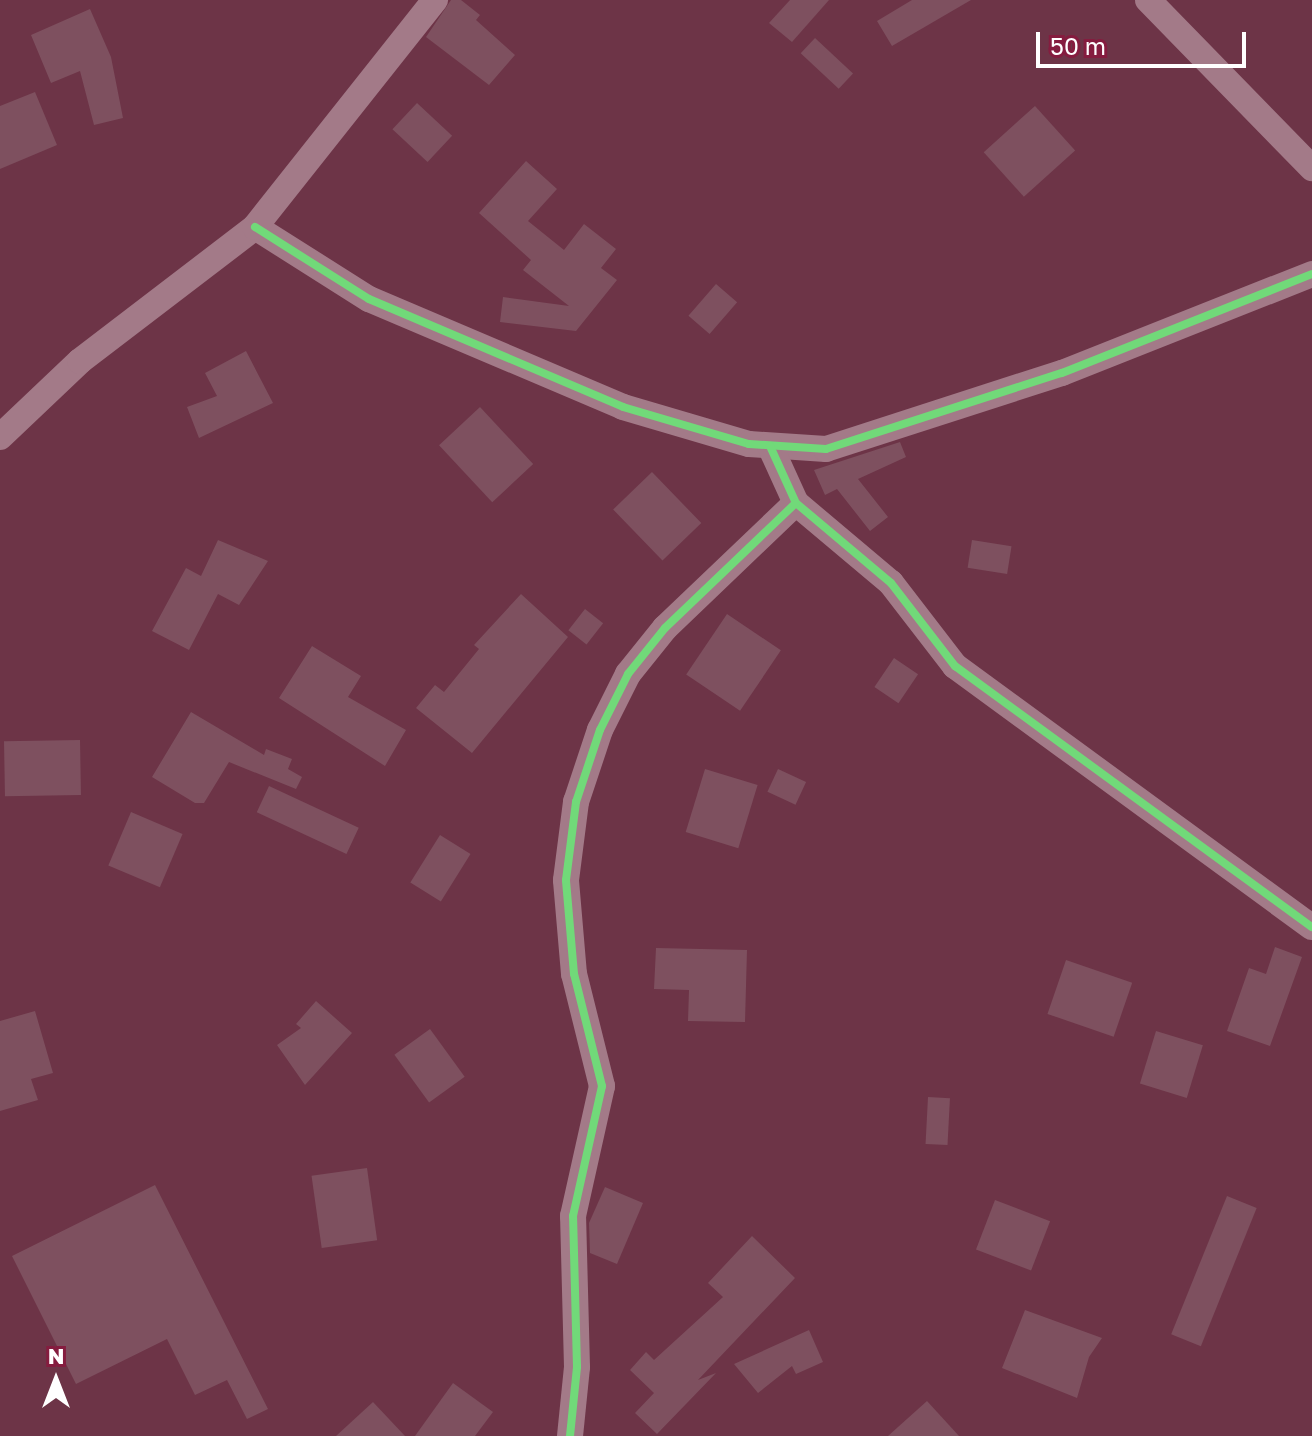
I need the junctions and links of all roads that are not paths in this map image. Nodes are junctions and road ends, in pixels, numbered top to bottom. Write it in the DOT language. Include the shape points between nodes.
graph roads {
  1 [pos="435,0"];
  2 [pos="1148,0"];
  3 [pos="1312,168"];
  4 [pos="255,227"];
  5 [pos="1312,274"];
  6 [pos="0,437"];
  7 [pos="770,446"];
  8 [pos="796,503"];
  9 [pos="1312,927"];
  10 [pos="570,1436"];
  1 -- 4 [label="street"];
  2 -- 3 [label="street"];
  4 -- 6 [label="street" via="80,361"];
  4 -- 7 [label="street" via="369,299 623,407"];
  5 -- 7 [label="street" via="930,420 826,449"];
  7 -- 8 [label="street"];
  8 -- 9 [label="street" via="891,583 955,666"];
  8 -- 10 [label="street" via="665,628 628,674 600,730 576,802 566,880 574,974 602,1086 573,1216 577,1367"];
}
